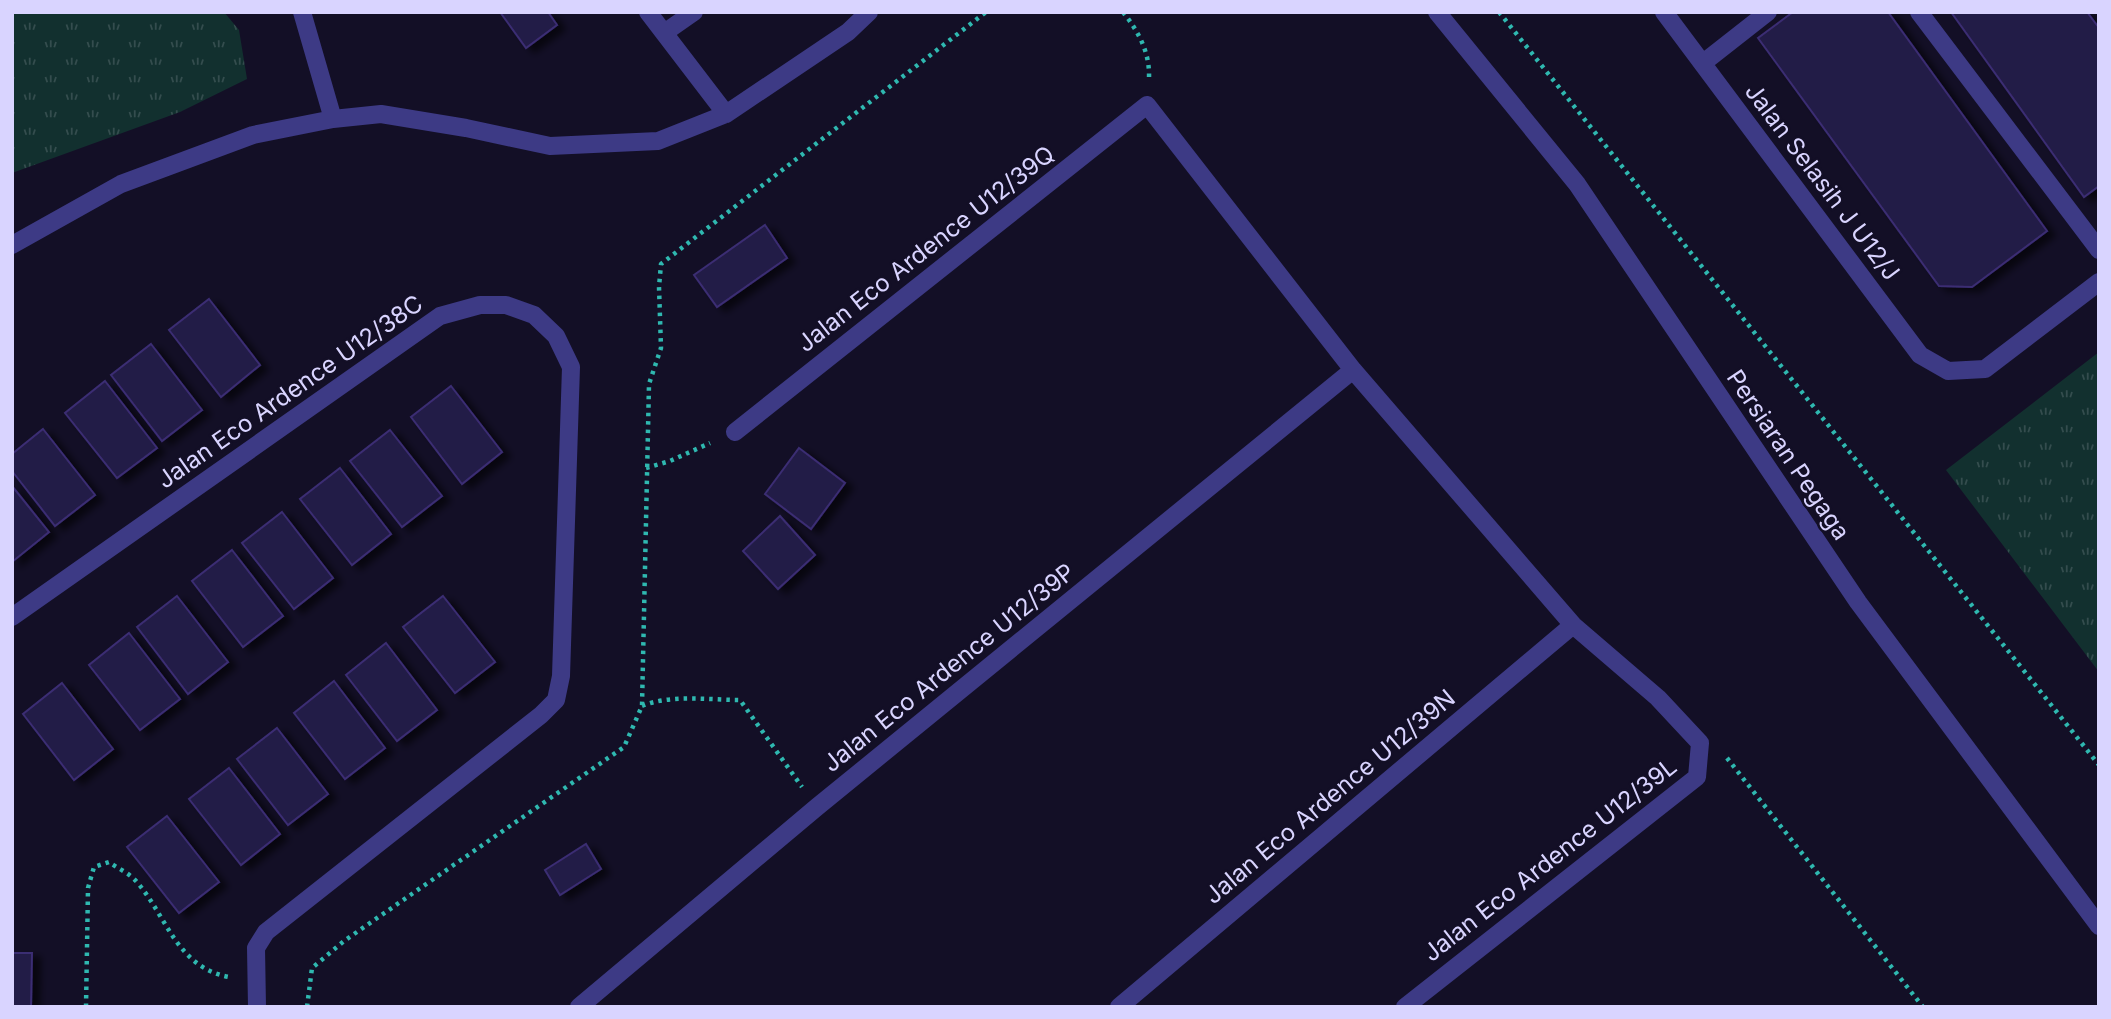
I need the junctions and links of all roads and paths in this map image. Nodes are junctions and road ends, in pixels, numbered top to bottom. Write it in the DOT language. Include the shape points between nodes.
graph roads {
  1 [pos="302,12"];
  2 [pos="648,12"];
  3 [pos="694,12"];
  4 [pos="869,12"];
  5 [pos="986,12"];
  6 [pos="1123,12"];
  7 [pos="1437,12"];
  8 [pos="1499,12"];
  9 [pos="1664,12"];
  10 [pos="1768,12"];
  11 [pos="1919,12"];
  12 [pos="664,33"];
  13 [pos="1703,63"];
  14 [pos="1147,105"];
  15 [pos="726,114"];
  16 [pos="333,119"];
  17 [pos="12,245"];
  18 [pos="2099,250"];
  19 [pos="2099,282"];
  20 [pos="1353,370"];
  21 [pos="735,432"];
  22 [pos="646,468"];
  23 [pos="12,617"];
  24 [pos="1573,625"];
  25 [pos="642,706"];
  26 [pos="1700,743"];
  27 [pos="2099,765"];
  28 [pos="817,807"];
  29 [pos="2099,926"];
  30 [pos="257,982"];
  31 [pos="86,1007"];
  32 [pos="257,1007"];
  33 [pos="307,1007"];
  34 [pos="579,1007"];
  35 [pos="1119,1007"];
  36 [pos="1405,1007"];
  37 [pos="1923,1007"];
  1 -- 16 [label="street"];
  2 -- 12 [label="street"];
  3 -- 12 [label="street"];
  4 -- 15 [label="street" via="848,32"];
  5 -- 22 [label="path" via="661,264 661,348 649,384"];
  6 -- 14 [label="path" via="1138,31 1149,65"];
  7 -- 29 [label="street, Persiaran Pegaga" via="1577,184 1858,603"];
  8 -- 27 [label="path"];
  9 -- 13 [label="street, Jalan Selasih J U12/J"];
  10 -- 13 [label="street"];
  11 -- 18 [label="street"];
  12 -- 15 [label="street"];
  13 -- 19 [label="street, Jalan Selasih J U12/J" via="1920,355 1948,371 1985,369"];
  14 -- 20 [label="street, Jalan Eco Ardence U12/39L"];
  14 -- 21 [label="street, Jalan Eco Ardence U12/39Q"];
  15 -- 16 [label="street" via="658,141 550,146 381,114"];
  16 -- 17 [label="street" via="253,135 121,184"];
  20 -- 24 [label="street, Jalan Eco Ardence U12/39L"];
  20 -- 28 [label="street, Jalan Eco Ardence U12/39P"];
  21 -- 22 [label="path"];
  22 -- 25 [label="path"];
  23 -- 30 [label="street, Jalan Eco Ardence U12/38C" via="440,316 480,304 506,305 534,315 556,336 571,367 561,676 555,700 266,932 256,948"];
  24 -- 26 [label="street, Jalan Eco Ardence U12/39L" via="1658,698"];
  24 -- 35 [label="street, Jalan Eco Ardence U12/39N"];
  25 -- 28 [label="path" via="682,700 740,700"];
  25 -- 33 [label="path" via="624,747 344,941 312,968"];
  26 -- 36 [label="street, Jalan Eco Ardence U12/39L" via="1697,777"];
  26 -- 37 [label="path" via="1725,756"];
  28 -- 34 [label="street, Jalan Eco Ardence U12/39P"];
  30 -- 31 [label="path" via="210,973 176,942 135,880 109,862 94,867 88,888"];
  30 -- 32 [label="street, Jalan Eco Ardence U12/38C"];
}
